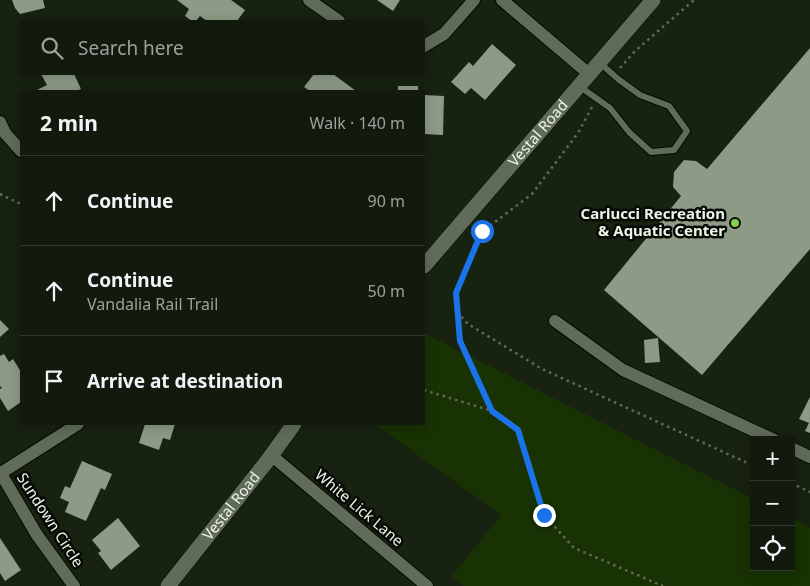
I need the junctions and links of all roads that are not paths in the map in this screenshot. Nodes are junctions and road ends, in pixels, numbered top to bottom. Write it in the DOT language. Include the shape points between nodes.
graph roads {
  1 [pos="309,0"];
  2 [pos="474,0"];
  3 [pos="502,0"];
  4 [pos="654,0"];
  5 [pos="338,20"];
  6 [pos="425,45"];
  7 [pos="599,62"];
  8 [pos="589,74"];
  9 [pos="578,86"];
  10 [pos="0,122"];
  11 [pos="20,150"];
  12 [pos="425,265"];
  13 [pos="555,321"];
  14 [pos="76,425"];
  15 [pos="293,425"];
  16 [pos="765,436"];
  17 [pos="795,450"];
  18 [pos="271,455"];
  19 [pos="810,457"];
  20 [pos="0,472"];
  21 [pos="74,586"];
  22 [pos="168,586"];
  23 [pos="426,586"];
  1 -- 5 [label="street"];
  2 -- 6 [label="street" via="444,34"];
  3 -- 8 [label="street"];
  4 -- 7 [label="street, Vestal Road"];
  7 -- 8 [label="street, Vestal Road"];
  7 -- 9 [label="lane" via="640,95 668,106 686,130 674,150 651,152 610,108"];
  8 -- 9 [label="street, Vestal Road"];
  9 -- 12 [label="street, Vestal Road"];
  10 -- 11 [label="street"];
  13 -- 16 [label="street" via="623,370"];
  14 -- 20 [label="street"];
  15 -- 18 [label="street, Vestal Road"];
  17 -- 19 [label="street"];
  18 -- 22 [label="street, Vestal Road"];
  18 -- 23 [label="street, White Lick Lane"];
  20 -- 21 [label="street, Sundown Circle" via="37,535"];
}
